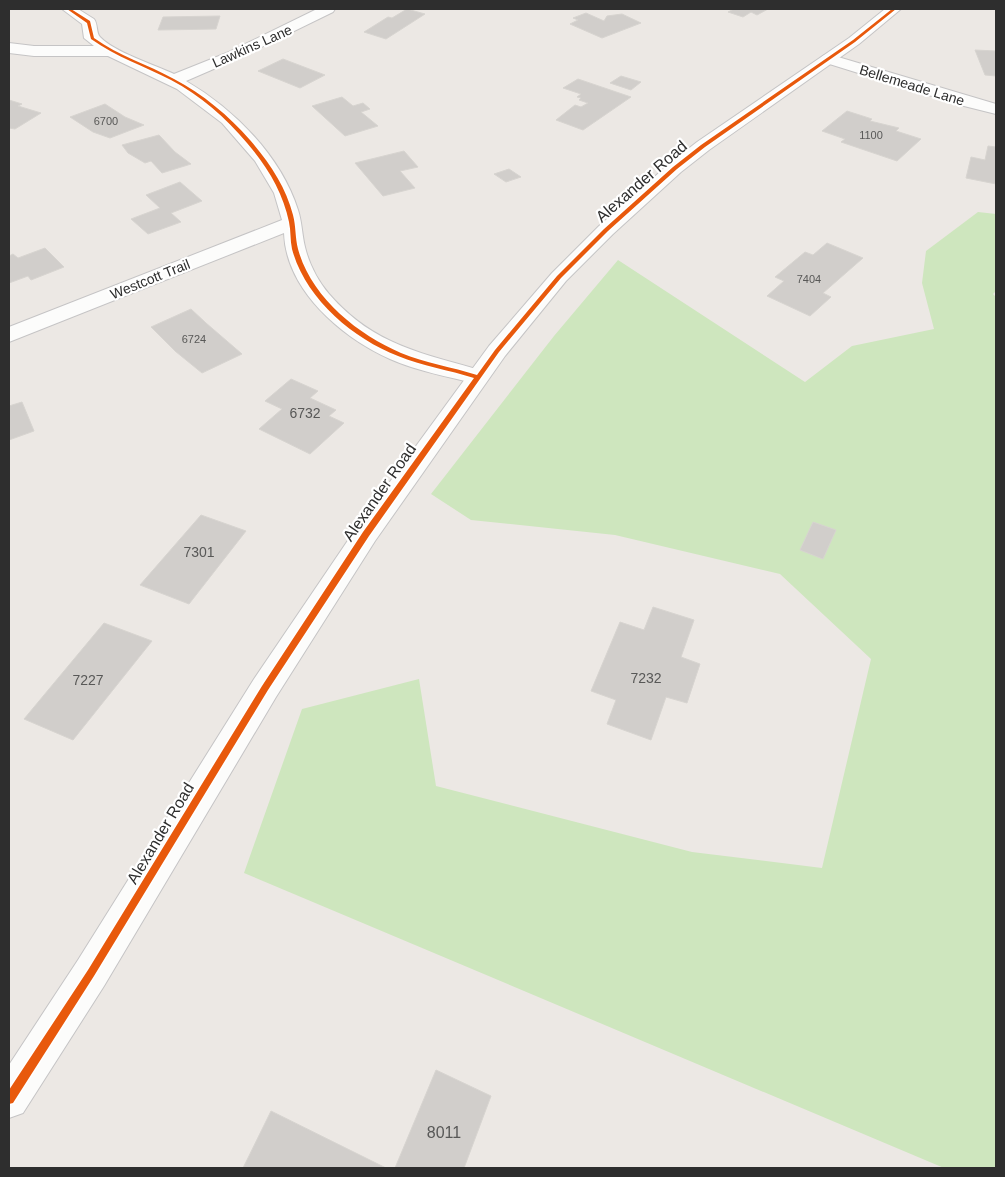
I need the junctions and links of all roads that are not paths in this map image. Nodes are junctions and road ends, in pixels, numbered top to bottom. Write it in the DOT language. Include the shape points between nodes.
graph roads {
  1 [pos="69,9"];
  2 [pos="328,9"];
  3 [pos="894,9"];
  4 [pos="9,48"];
  5 [pos="108,51"];
  6 [pos="828,60"];
  7 [pos="174,80"];
  8 [pos="996,109"];
  9 [pos="292,223"];
  10 [pos="9,335"];
  11 [pos="478,377"];
  12 [pos="9,1099"];
  1 -- 5 [label="street" via="89,22 92,38"];
  2 -- 7 [label="street, Lawkins Lane"];
  3 -- 6 [label="street, Alexander Road"];
  4 -- 5 [label="street"];
  5 -- 7 [label="street"];
  6 -- 8 [label="street, Bellemeade Lane"];
  6 -- 11 [label="street, Alexander Road" via="703,146 606,230 559,277"];
  7 -- 9 [label="street" via="233,126 256,150 284,195"];
  9 -- 10 [label="street, Westcott Trail"];
  9 -- 11 [label="street" via="295,248 303,272 343,319 399,354"];
  11 -- 12 [label="street, Alexander Road" via="371,527 264,688 91,973"];
}
